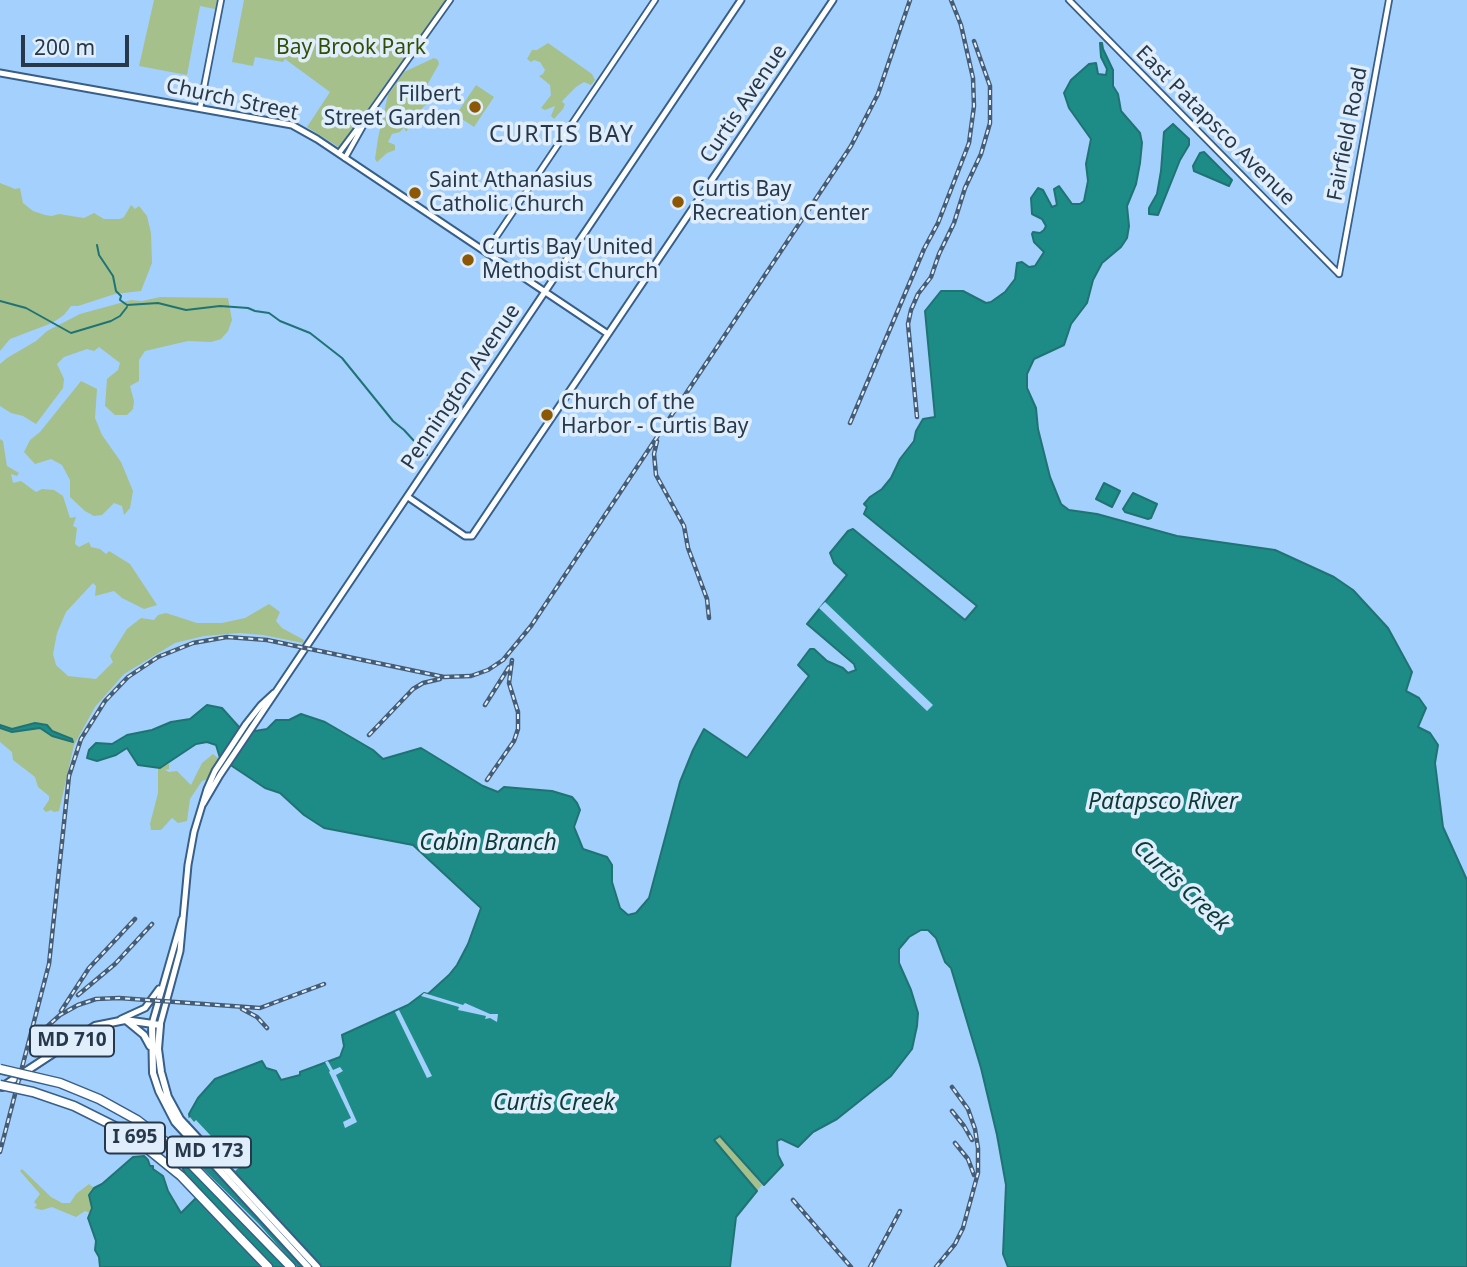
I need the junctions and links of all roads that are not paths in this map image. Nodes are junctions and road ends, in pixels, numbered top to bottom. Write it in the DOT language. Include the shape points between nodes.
graph roads {
  1 [pos="221,0"];
  2 [pos="450,0"];
  3 [pos="655,0"];
  4 [pos="741,0"];
  5 [pos="833,0"];
  6 [pos="1069,0"];
  7 [pos="1389,0"];
  8 [pos="0,73"];
  9 [pos="200,108"];
  10 [pos="372,110"];
  11 [pos="339,153"];
  12 [pos="345,158"];
  13 [pos="486,252"];
  14 [pos="1339,274"];
  15 [pos="545,292"];
  16 [pos="608,334"];
  17 [pos="439,450"];
  18 [pos="408,497"];
  19 [pos="418,504"];
  20 [pos="183,916"];
  21 [pos="165,977"];
  22 [pos="125,1020"];
  23 [pos="116,1021"];
  24 [pos="152,1024"];
  25 [pos="160,1025"];
  26 [pos="151,1049"];
  27 [pos="0,1069"];
  28 [pos="0,1087"];
  29 [pos="268,1267"];
  30 [pos="290,1267"];
  31 [pos="309,1267"];
  32 [pos="317,1267"];
  1 -- 9 [label="street"];
  2 -- 10 [label="street"];
  3 -- 13 [label="street"];
  4 -- 15 [label="main road, Pennington Avenue / MD 173"];
  5 -- 16 [label="main road, Curtis Avenue"];
  6 -- 14 [label="street, East Patapsco Avenue"];
  7 -- 14 [label="street, Fairfield Road"];
  8 -- 9 [label="main road, Church Street"];
  9 -- 11 [label="main road, Church Street" via="292,125"];
  10 -- 11 [label="street"];
  10 -- 12 [label="street"];
  11 -- 12 [label="main road, Church Street"];
  12 -- 13 [label="main road, Church Street"];
  13 -- 15 [label="main road, Church Street"];
  15 -- 16 [label="main road, Church Street"];
  15 -- 17 [label="main road, Pennington Avenue / MD 173"];
  16 -- 19 [label="main road, Curtis Avenue" via="473,534 469,537"];
  17 -- 18 [label="main road, Pennington Avenue / MD 173"];
  17 -- 19 [label="main road" via="412,496"];
  18 -- 19 [label="main road"];
  18 -- 20 [label="main road, Pennington Avenue / MD 173" via="223,765 191,846"];
  20 -- 21 [label="main road, Pennington Avenue / MD 173"];
  20 -- 25 [label="main road, Pennington Avenue / MD 173" via="183,937"];
  21 -- 23 [label="main road" via="145,1008"];
  21 -- 24 [label="main road, Pennington Avenue / MD 173"];
  22 -- 23 [label="main road, MD 710"];
  22 -- 24 [label="main road, MD 710"];
  22 -- 26 [label="main road" via="144,1035"];
  23 -- 28 [label="main road, MD 710" via="95,1026"];
  24 -- 25 [label="main road, MD 710"];
  24 -- 26 [label="main road, Pennington Avenue / MD 173"];
  25 -- 32 [label="main road, Pennington Avenue / MD 173" via="163,1082 174,1110"];
  26 -- 31 [label="main road, Pennington Avenue / MD 173" via="159,1091 182,1132"];
  27 -- 30 [label="highway, I 695, bridge" via="79,1090 153,1131 212,1183"];
  28 -- 29 [label="highway, I 695, bridge" via="74,1106 128,1133 181,1176"];
}
